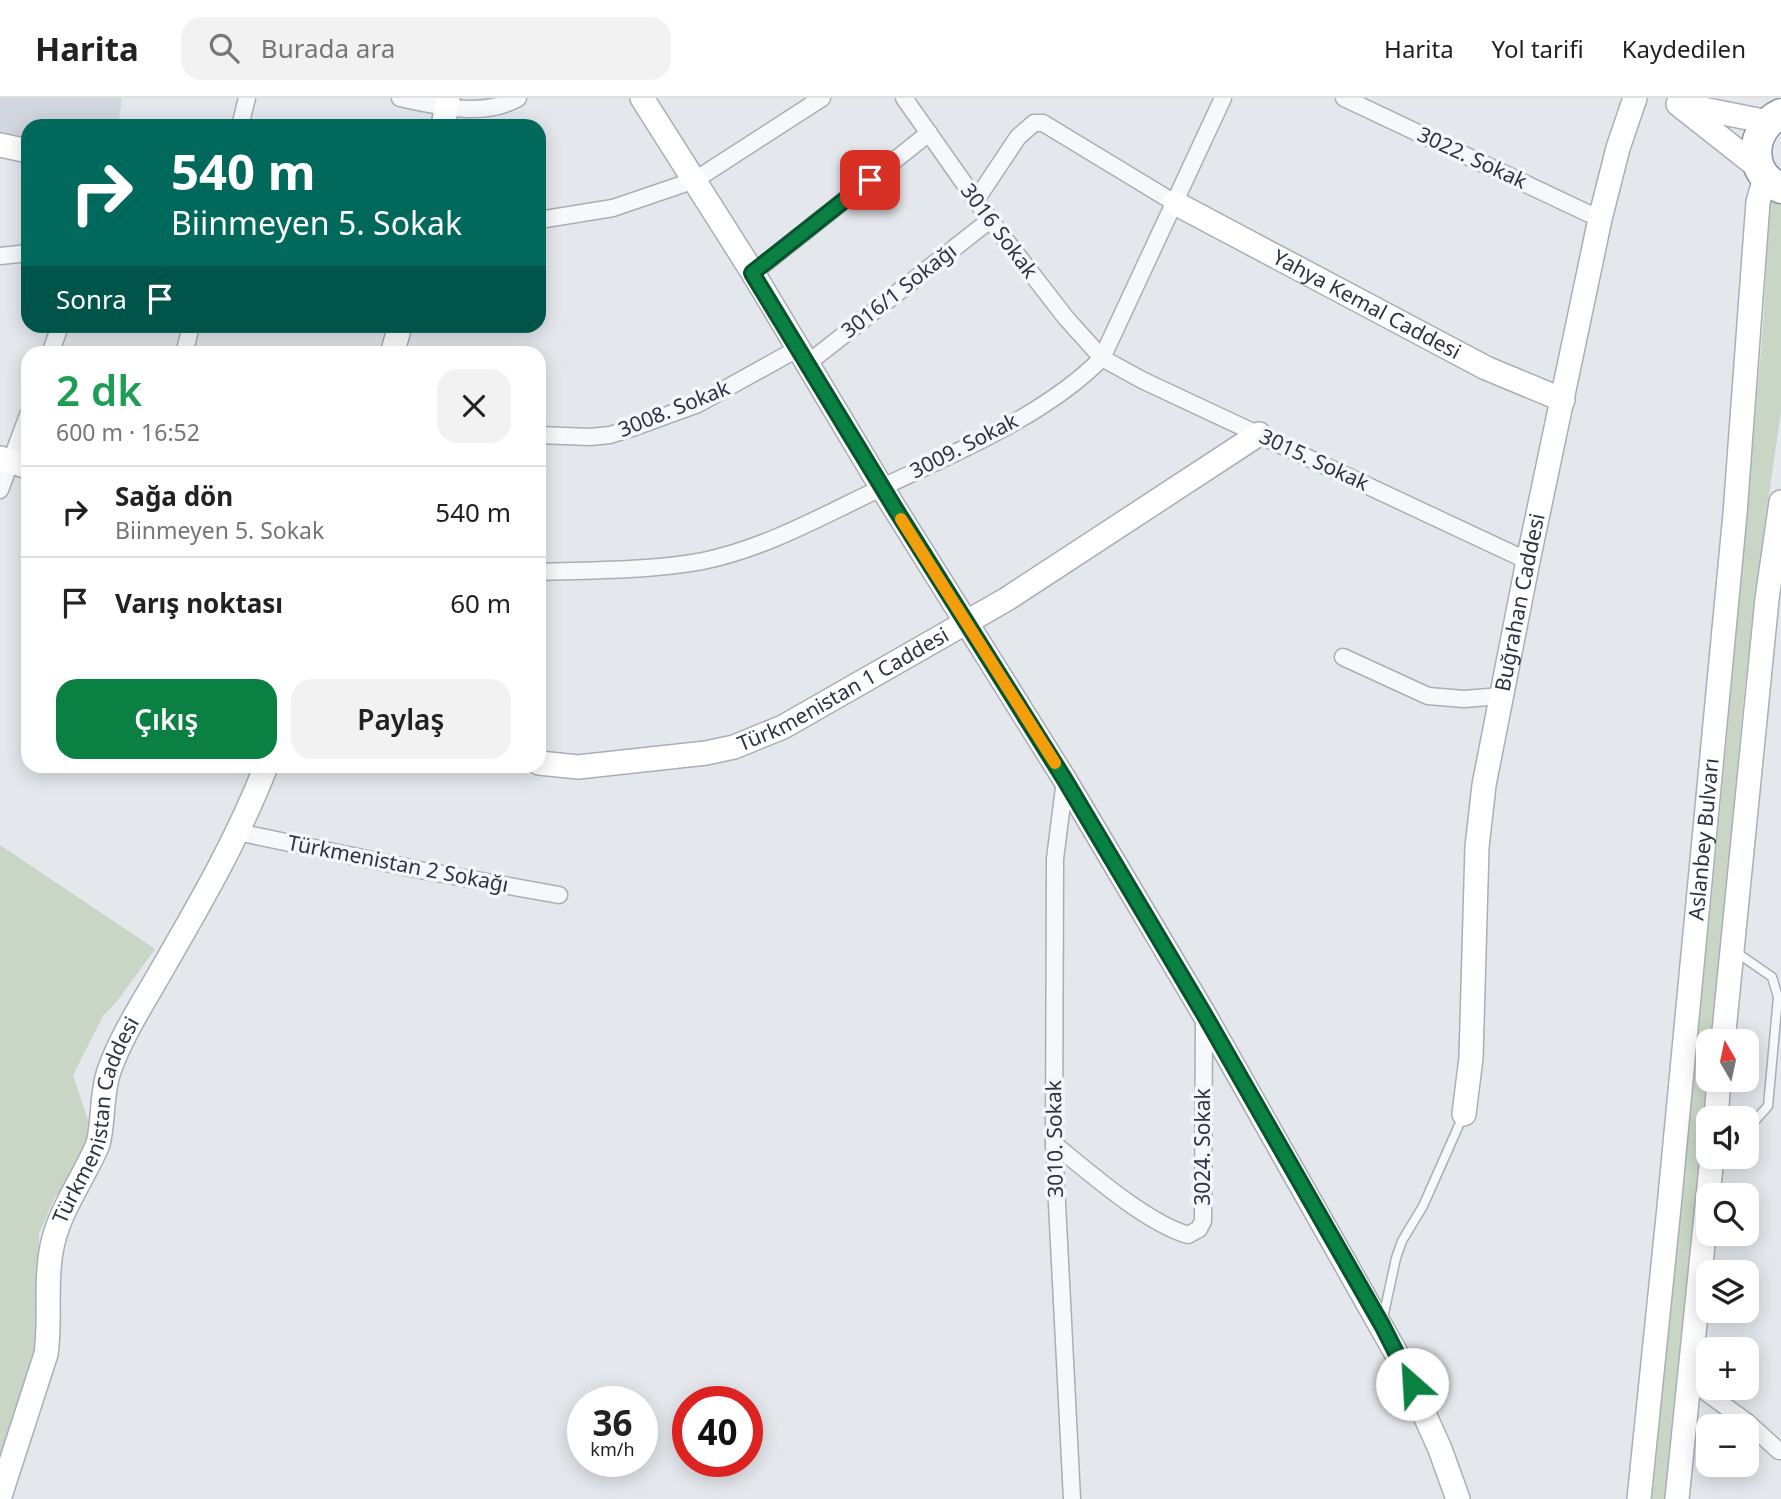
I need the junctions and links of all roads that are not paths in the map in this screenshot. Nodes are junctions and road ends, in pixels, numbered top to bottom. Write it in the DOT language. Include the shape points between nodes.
graph roads {
  1 [pos="247,98"];
  2 [pos="400,98"];
  3 [pos="518,98"];
  4 [pos="642,98"];
  5 [pos="822,98"];
  6 [pos="904,98"];
  7 [pos="1223,98"];
  8 [pos="1344,98"];
  9 [pos="1635,98"];
  10 [pos="1673,101"];
  11 [pos="446,111"];
  12 [pos="1773,111"];
  13 [pos="242,119"];
  14 [pos="929,133"];
  15 [pos="0,145"];
  16 [pos="21,150"];
  17 [pos="1768,178"];
  18 [pos="695,180"];
  19 [pos="976,200"];
  20 [pos="1175,203"];
  21 [pos="546,219"];
  22 [pos="990,219"];
  23 [pos="1600,219"];
  24 [pos="21,254"];
  25 [pos="0,256"];
  26 [pos="752,273"];
  27 [pos="804,356"];
  28 [pos="1102,358"];
  29 [pos="1563,400"];
  30 [pos="1259,434"];
  31 [pos="546,436"];
  32 [pos="21,437"];
  33 [pos="13,462"];
  34 [pos="882,488"];
  35 [pos="0,490"];
  36 [pos="1781,502"];
  37 [pos="1528,561"];
  38 [pos="546,572"];
  39 [pos="966,624"];
  40 [pos="1343,657"];
  41 [pos="1501,696"];
  42 [pos="546,763"];
  43 [pos="263,773"];
  44 [pos="1065,780"];
  45 [pos="237,832"];
  46 [pos="559,895"];
  47 [pos="1732,949"];
  48 [pos="1204,1014"];
  49 [pos="1724,1029"];
  50 [pos="1464,1114"];
  51 [pos="1759,1116"];
  52 [pos="1054,1144"];
  53 [pos="1711,1169"];
  54 [pos="1382,1325"];
  55 [pos="1689,1380"];
  56 [pos="1779,1451"];
  57 [pos="0,1496"];
  58 [pos="1456,1498"];
  59 [pos="1072,1499"];
  60 [pos="1639,1499"];
  61 [pos="1677,1499"];
  1 -- 13 [label="street"];
  2 -- 11 [label="street"];
  3 -- 11 [label="street" via="498,106"];
  4 -- 18 [label="street"];
  5 -- 18 [label="street"];
  6 -- 14 [label="street, 3016 Sokak"];
  7 -- 20 [label="street, 3009. Sokak"];
  8 -- 23 [label="street, 3022. Sokak"];
  9 -- 23 [label="street, Buğrahan Caddesi"];
  10 -- 12 [label="street"];
  10 -- 17 [label="street"];
  12 -- 17 [label="highway" via="1760,132 1755,156"];
  14 -- 19 [label="street, 3016 Sokak"];
  14 -- 26 [label="street"];
  15 -- 16 [label="street"];
  17 -- 60 [label="street, Aslanbey Bulvarı" via="1758,202 1724,642"];
  18 -- 21 [label="street" via="613,208"];
  18 -- 26 [label="street"];
  19 -- 20 [label="street" via="1018,136 1034,123 1051,126"];
  19 -- 22 [label="street, 3016 Sokak"];
  20 -- 28 [label="street, 3009. Sokak"];
  20 -- 29 [label="street, Yahya Kemal Caddesi" via="1486,368"];
  22 -- 27 [label="street, 3016/1 Sokağı"];
  22 -- 28 [label="street, 3016 Sokak"];
  23 -- 29 [label="street, Buğrahan Caddesi"];
  24 -- 25 [label="street"];
  26 -- 27 [label="street"];
  27 -- 31 [label="street, 3008. Sokak" via="698,404 610,435"];
  27 -- 34 [label="street"];
  28 -- 30 [label="street, 3015. Sokak"];
  28 -- 34 [label="street, 3009. Sokak" via="1067,389 1017,420"];
  29 -- 37 [label="street, Buğrahan Caddesi"];
  30 -- 37 [label="street, 3015. Sokak"];
  30 -- 39 [label="street, Türkmenistan 1 Caddesi"];
  32 -- 33 [label="street"];
  33 -- 35 [label="street"];
  34 -- 38 [label="street, 3009. Sokak" via="774,539 702,561"];
  34 -- 39 [label="street"];
  36 -- 47 [label="street, Aslanbey Bulvarı"];
  37 -- 41 [label="street, Buğrahan Caddesi"];
  39 -- 42 [label="street, Türkmenistan 1 Caddesi" via="783,727 734,747 578,766"];
  39 -- 44 [label="street"];
  40 -- 41 [label="street" via="1428,696"];
  41 -- 50 [label="street, Buğrahan Caddesi" via="1480,810 1471,1058"];
  43 -- 45 [label="street, Türkmenistan Caddesi"];
  44 -- 48 [label="street"];
  44 -- 52 [label="street, 3010. Sokak" via="1055,859"];
  45 -- 46 [label="street, Türkmenistan 2 Sokağı"];
  45 -- 57 [label="street, Türkmenistan Caddesi" via="108,1073 98,1144 55,1233 47,1354"];
  47 -- 49 [label="street, Aslanbey Bulvarı"];
  47 -- 51 [label="lane" via="1772,977 1778,997 1768,1106"];
  48 -- 52 [label="street, 3024. Sokak" via="1203,1221 1199,1229 1188,1235 1170,1230"];
  48 -- 54 [label="street"];
  50 -- 54 [label="lane" via="1423,1206 1402,1241"];
  52 -- 59 [label="street, 3010. Sokak"];
  53 -- 55 [label="street"];
  54 -- 58 [label="street" via="1423,1408"];
  55 -- 56 [label="street"];
  55 -- 61 [label="street"];
}
